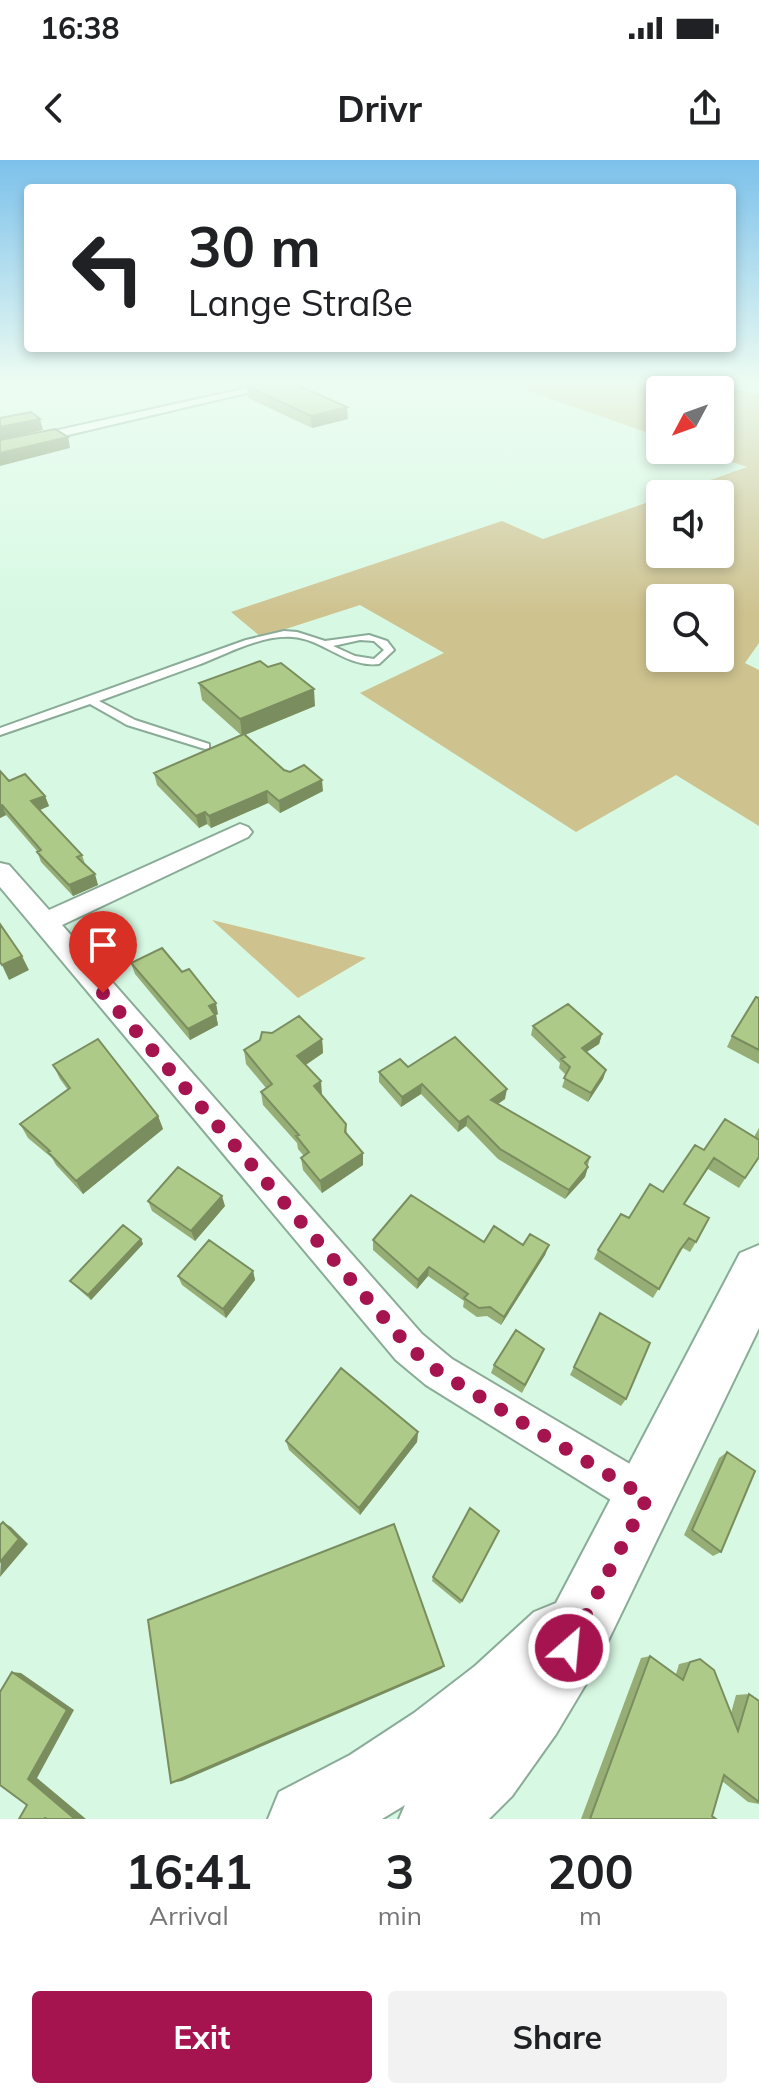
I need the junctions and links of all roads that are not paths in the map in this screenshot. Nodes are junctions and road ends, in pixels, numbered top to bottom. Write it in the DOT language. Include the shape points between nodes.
graph roads {
  1 [pos="326,644"];
  2 [pos="91,700"];
  3 [pos="0,732"];
  4 [pos="205,746"];
  5 [pos="240,832"];
  6 [pos="0,871"];
  7 [pos="44,923"];
  8 [pos="759,1271"];
  9 [pos="634,1523"];
  10 [pos="329,1814"];
  11 [pos="437,1819"];
  1 -- 1 [label="lane" via="360,663 376,662 389,650 372,638"];
  1 -- 2 [label="lane" via="284,634"];
  2 -- 3 [label="lane"];
  2 -- 4 [label="lane" via="125,722"];
  5 -- 7 [label="street"];
  6 -- 7 [label="street"];
  7 -- 9 [label="street" via="409,1347"];
  8 -- 9 [label="main road"];
  9 -- 10 [label="main road" via="590,1597 529,1664 416,1758"];
  9 -- 11 [label="main road" via="531,1709 486,1770"];
}
